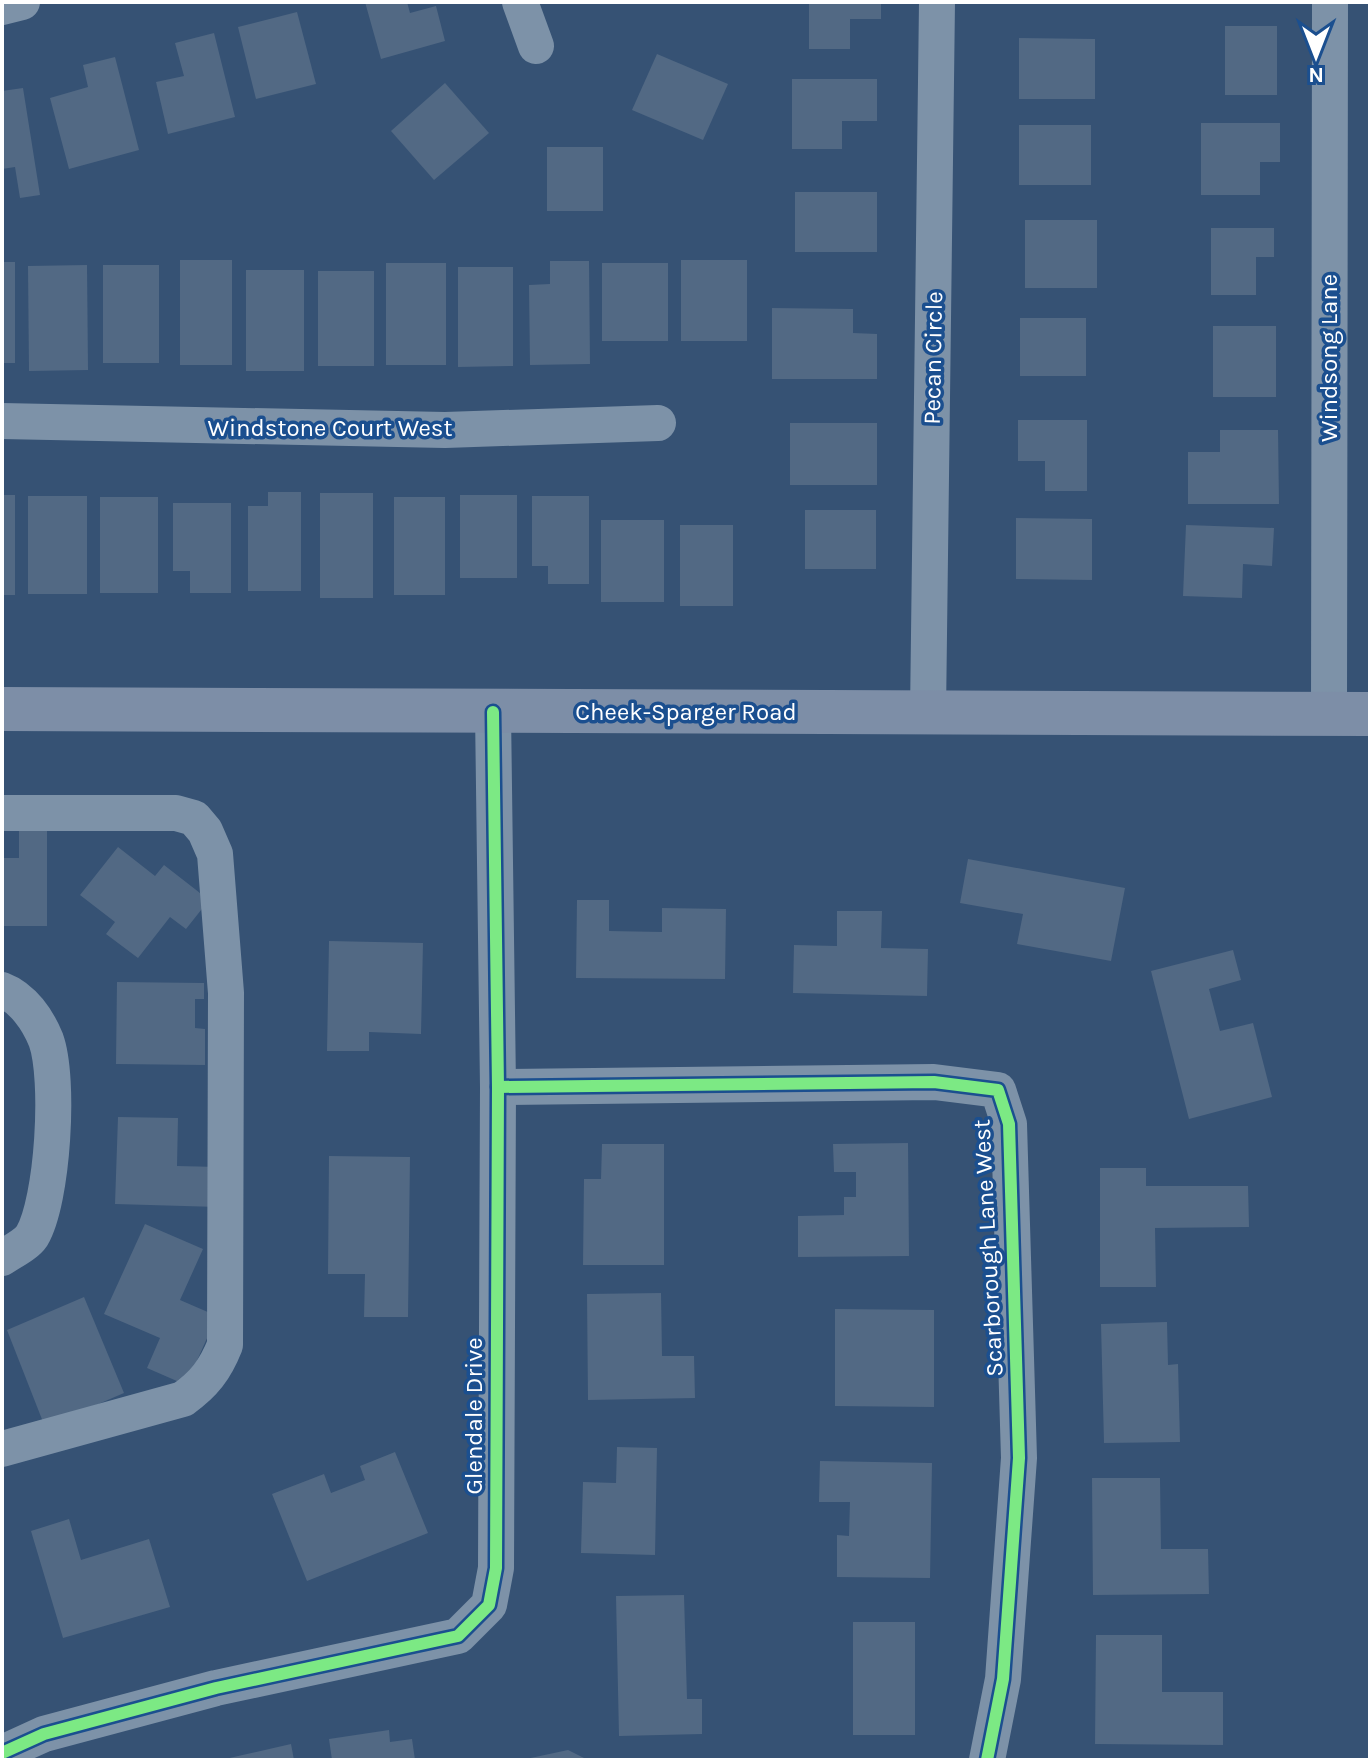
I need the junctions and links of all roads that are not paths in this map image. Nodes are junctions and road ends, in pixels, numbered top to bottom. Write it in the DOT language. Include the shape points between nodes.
graph roads {
  1 [pos="22,2"];
  2 [pos="520,2"];
  3 [pos="937,2"];
  4 [pos="1330,2"];
  5 [pos="2,7"];
  6 [pos="536,46"];
  7 [pos="2,421"];
  8 [pos="658,423"];
  9 [pos="2,709"];
  10 [pos="493,712"];
  11 [pos="928,714"];
  12 [pos="1349,714"];
  13 [pos="2,813"];
  14 [pos="2,990"];
  15 [pos="498,1087"];
  16 [pos="2,1258"];
  17 [pos="2,1449"];
  18 [pos="2,1753"];
  19 [pos="987,1760"];
  1 -- 5 [label="street"];
  2 -- 6 [label="street"];
  3 -- 11 [label="street, Pecan Circle"];
  4 -- 12 [label="street, Windsong Lane"];
  7 -- 8 [label="street, Windstone Court West" via="445,430"];
  9 -- 10 [label="main road, Cheek-Sparger Road"];
  10 -- 11 [label="main road, Cheek-Sparger Road"];
  10 -- 15 [label="street, Glendale Drive"];
  11 -- 12 [label="main road, Cheek-Sparger Road"];
  13 -- 17 [label="street" via="176,813 194,818 215,854 226,993 225,1345 216,1368 183,1399"];
  14 -- 16 [label="street" via="30,1010 46,1041 52,1070 43,1209 30,1239"];
  15 -- 18 [label="street, Glendale Drive" via="496,1568 489,1605 458,1636 216,1688 44,1734"];
  15 -- 19 [label="street, Scarborough Lane West" via="934,1082 998,1090 1009,1124 1019,1458 1003,1679"];
}
